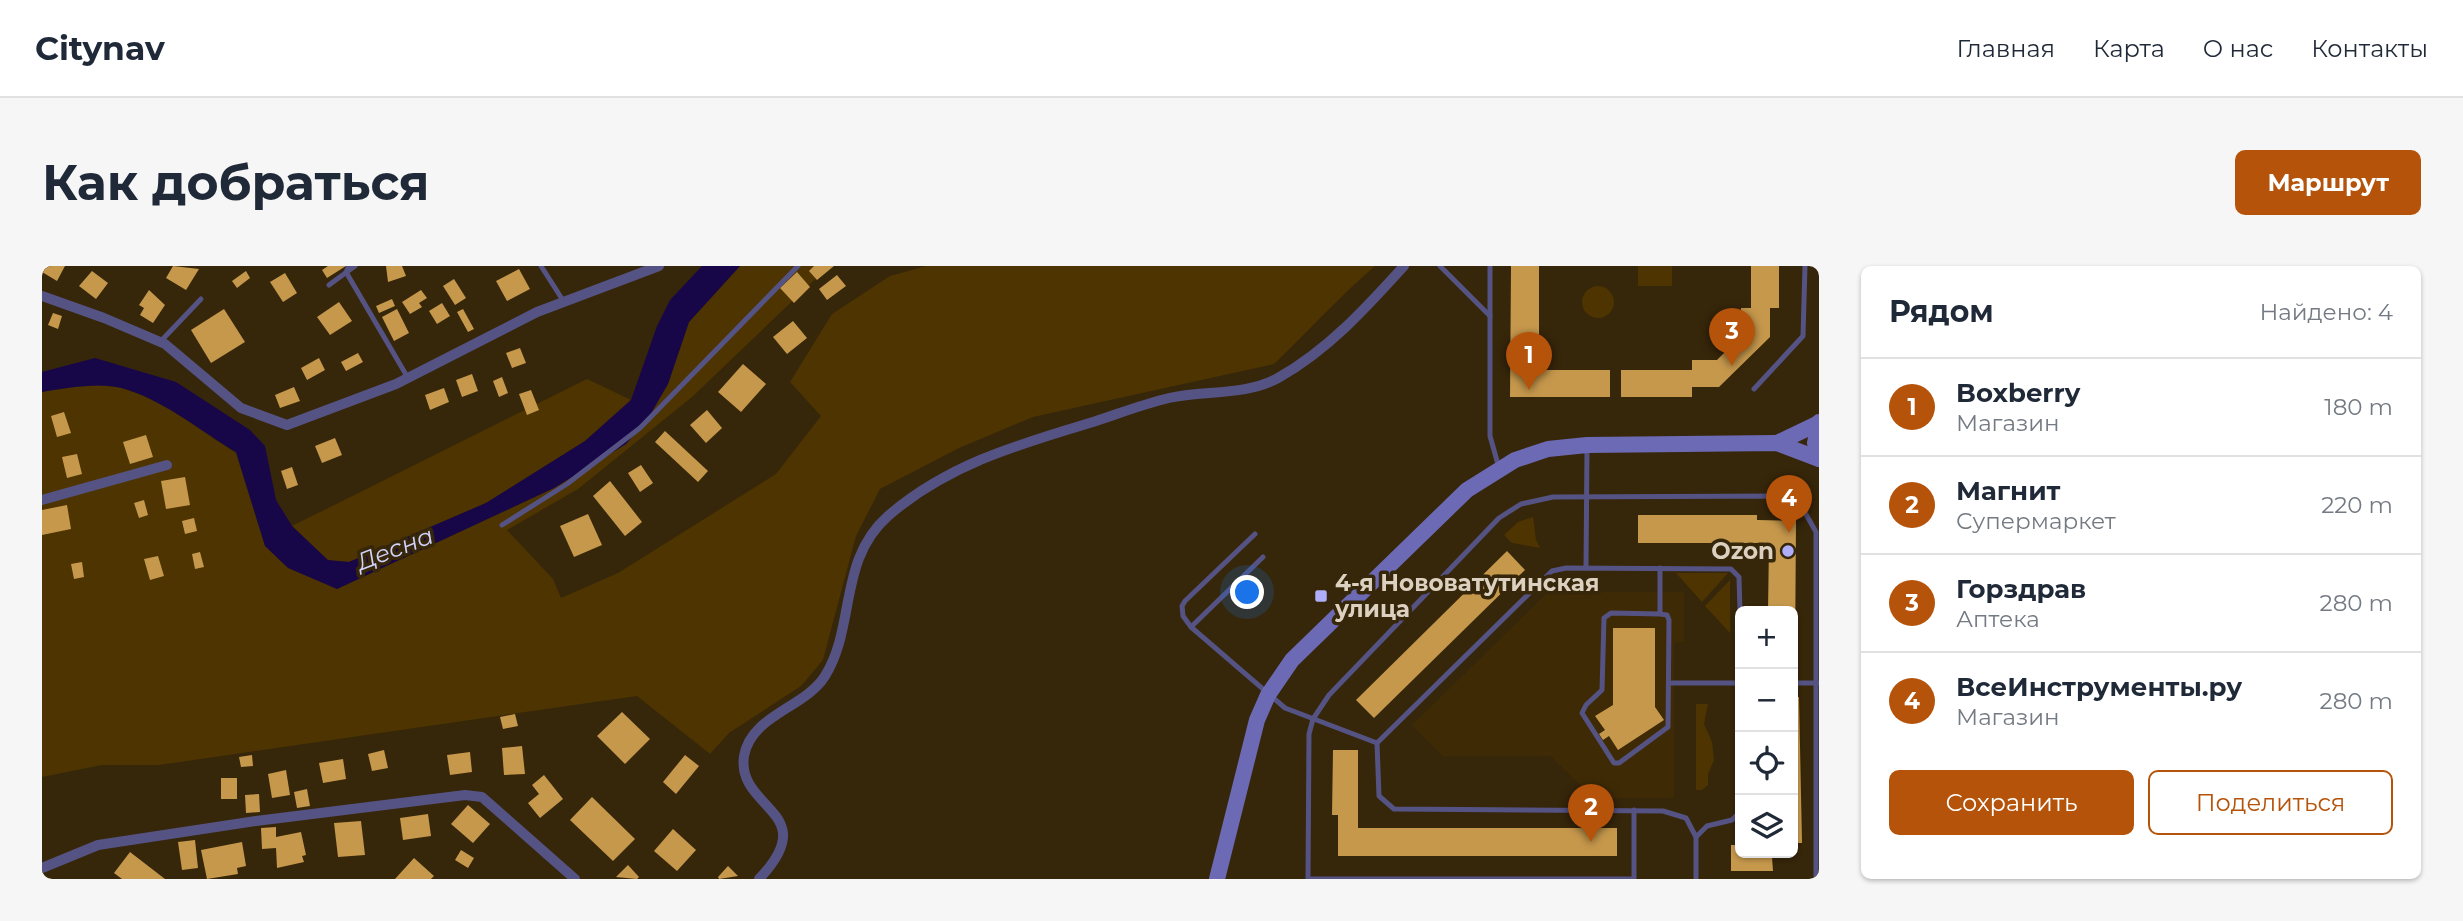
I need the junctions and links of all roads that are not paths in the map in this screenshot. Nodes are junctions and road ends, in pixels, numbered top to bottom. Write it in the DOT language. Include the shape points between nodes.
graph roads {
  1 [pos="355,266"];
  2 [pos="541,266"];
  3 [pos="659,266"];
  4 [pos="798,266"];
  5 [pos="1404,266"];
  6 [pos="1440,266"];
  7 [pos="1490,266"];
  8 [pos="1805,266"];
  9 [pos="348,269"];
  10 [pos="329,285"];
  11 [pos="42,296"];
  12 [pos="201,299"];
  13 [pos="564,302"];
  14 [pos="1490,316"];
  15 [pos="160,342"];
  16 [pos="408,378"];
  17 [pos="1754,389"];
  18 [pos="1819,423"];
  19 [pos="1777,443"];
  20 [pos="1587,444"];
  21 [pos="1819,459"];
  22 [pos="167,465"];
  23 [pos="1499,468"];
  24 [pos="1586,497"];
  25 [pos="42,500"];
  26 [pos="502,525"];
  27 [pos="1255,534"];
  28 [pos="1264,557"];
  29 [pos="1586,568"];
  30 [pos="1660,568"];
  31 [pos="1740,606"];
  32 [pos="1660,614"];
  33 [pos="1191,627"];
  34 [pos="1668,682"];
  35 [pos="1735,683"];
  36 [pos="1798,683"];
  37 [pos="1818,683"];
  38 [pos="1268,695"];
  39 [pos="1313,719"];
  40 [pos="1740,732"];
  41 [pos="1377,743"];
  42 [pos="1634,810"];
  43 [pos="1696,837"];
  44 [pos="42,868"];
  45 [pos="575,879"];
  46 [pos="759,879"];
  47 [pos="1217,879"];
  48 [pos="1308,879"];
  49 [pos="1696,879"];
  50 [pos="1816,879"];
  1 -- 9 [label="lane"];
  2 -- 13 [label="lane"];
  3 -- 13 [label="street"];
  4 -- 26 [label="lane" via="639,428 567,484"];
  5 -- 46 [label="street" via="1338,336 1277,379 1243,389 1170,397 993,452 935,483 889,515 873,531 855,567 823,679 764,724 746,747 746,776 779,821 784,839 778,857"];
  6 -- 14 [label="lane"];
  7 -- 14 [label="lane"];
  8 -- 17 [label="lane" via="1801,341"];
  9 -- 10 [label="lane"];
  9 -- 16 [label="lane"];
  11 -- 15 [label="street"];
  12 -- 15 [label="lane"];
  13 -- 16 [label="street"];
  14 -- 23 [label="lane" via="1490,442"];
  15 -- 16 [label="street" via="241,408 287,425"];
  18 -- 19 [label="street"];
  18 -- 21 [label="street" via="1815,443"];
  19 -- 20 [label="street"];
  19 -- 21 [label="street"];
  20 -- 23 [label="street" via="1548,450"];
  20 -- 24 [label="lane"];
  22 -- 25 [label="street"];
  23 -- 38 [label="street" via="1467,490 1292,660"];
  24 -- 29 [label="lane"];
  24 -- 37 [label="lane" via="1781,496 1803,509 1816,532"];
  24 -- 39 [label="lane" via="1536,499 1499,518 1329,695"];
  27 -- 33 [label="lane" via="1185,601 1182,611"];
  28 -- 33 [label="lane"];
  29 -- 30 [label="lane"];
  29 -- 41 [label="lane" via="1557,569 1548,574"];
  30 -- 31 [label="lane" via="1731,569 1740,577"];
  30 -- 32 [label="lane"];
  32 -- 34 [label="lane" via="1668,617"];
  32 -- 34 [label="lane" via="1611,613 1604,618 1602,690 1582,713 1614,763 1667,729"];
  33 -- 38 [label="lane"];
  34 -- 35 [label="lane"];
  36 -- 37 [label="lane"];
  37 -- 50 [label="lane"];
  38 -- 39 [label="lane"];
  38 -- 47 [label="street" via="1257,720"];
  39 -- 41 [label="lane"];
  39 -- 48 [label="lane" via="1308,755"];
  40 -- 43 [label="lane" via="1740,812 1732,820 1707,826"];
  41 -- 42 [label="lane" via="1379,796 1394,809"];
  42 -- 43 [label="lane" via="1681,815"];
  42 -- 48 [label="lane" via="1634,879"];
  43 -- 49 [label="lane"];
  44 -- 45 [label="street" via="98,845 465,795 482,797"];
}
